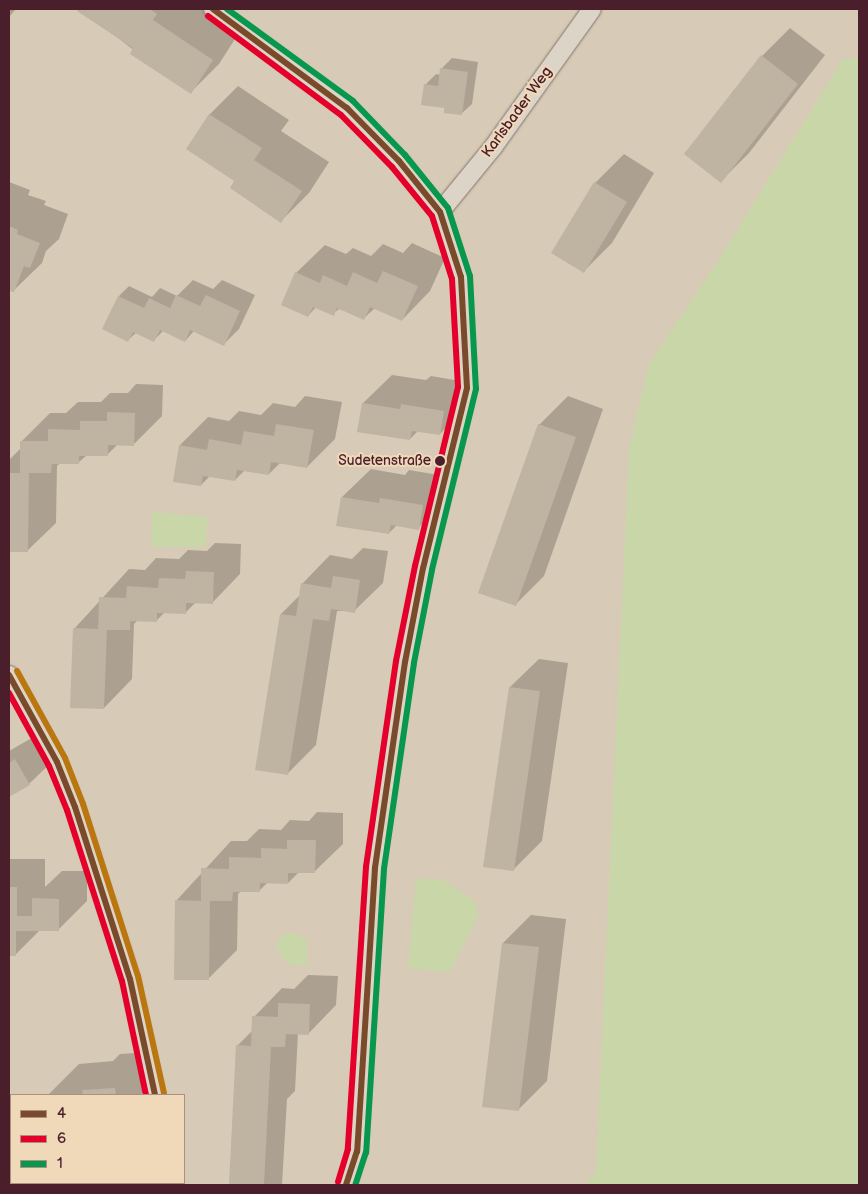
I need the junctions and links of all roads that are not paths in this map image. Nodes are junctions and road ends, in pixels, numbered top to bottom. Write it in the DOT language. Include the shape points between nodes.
graph roads {
  1 [pos="212,9"];
  2 [pos="592,9"];
  3 [pos="440,212"];
  4 [pos="9,675"];
  5 [pos="155,1094"];
  6 [pos="346,1185"];
  1 -- 3 [label="street" via="347,108 399,162"];
  2 -- 3 [label="street, Karlsbader Weg" via="494,146"];
  3 -- 6 [label="street" via="461,278 467,342 467,388 423,568 405,662 375,868 357,1151"];
  4 -- 5 [label="street" via="57,762 75,807 130,979"];
}
